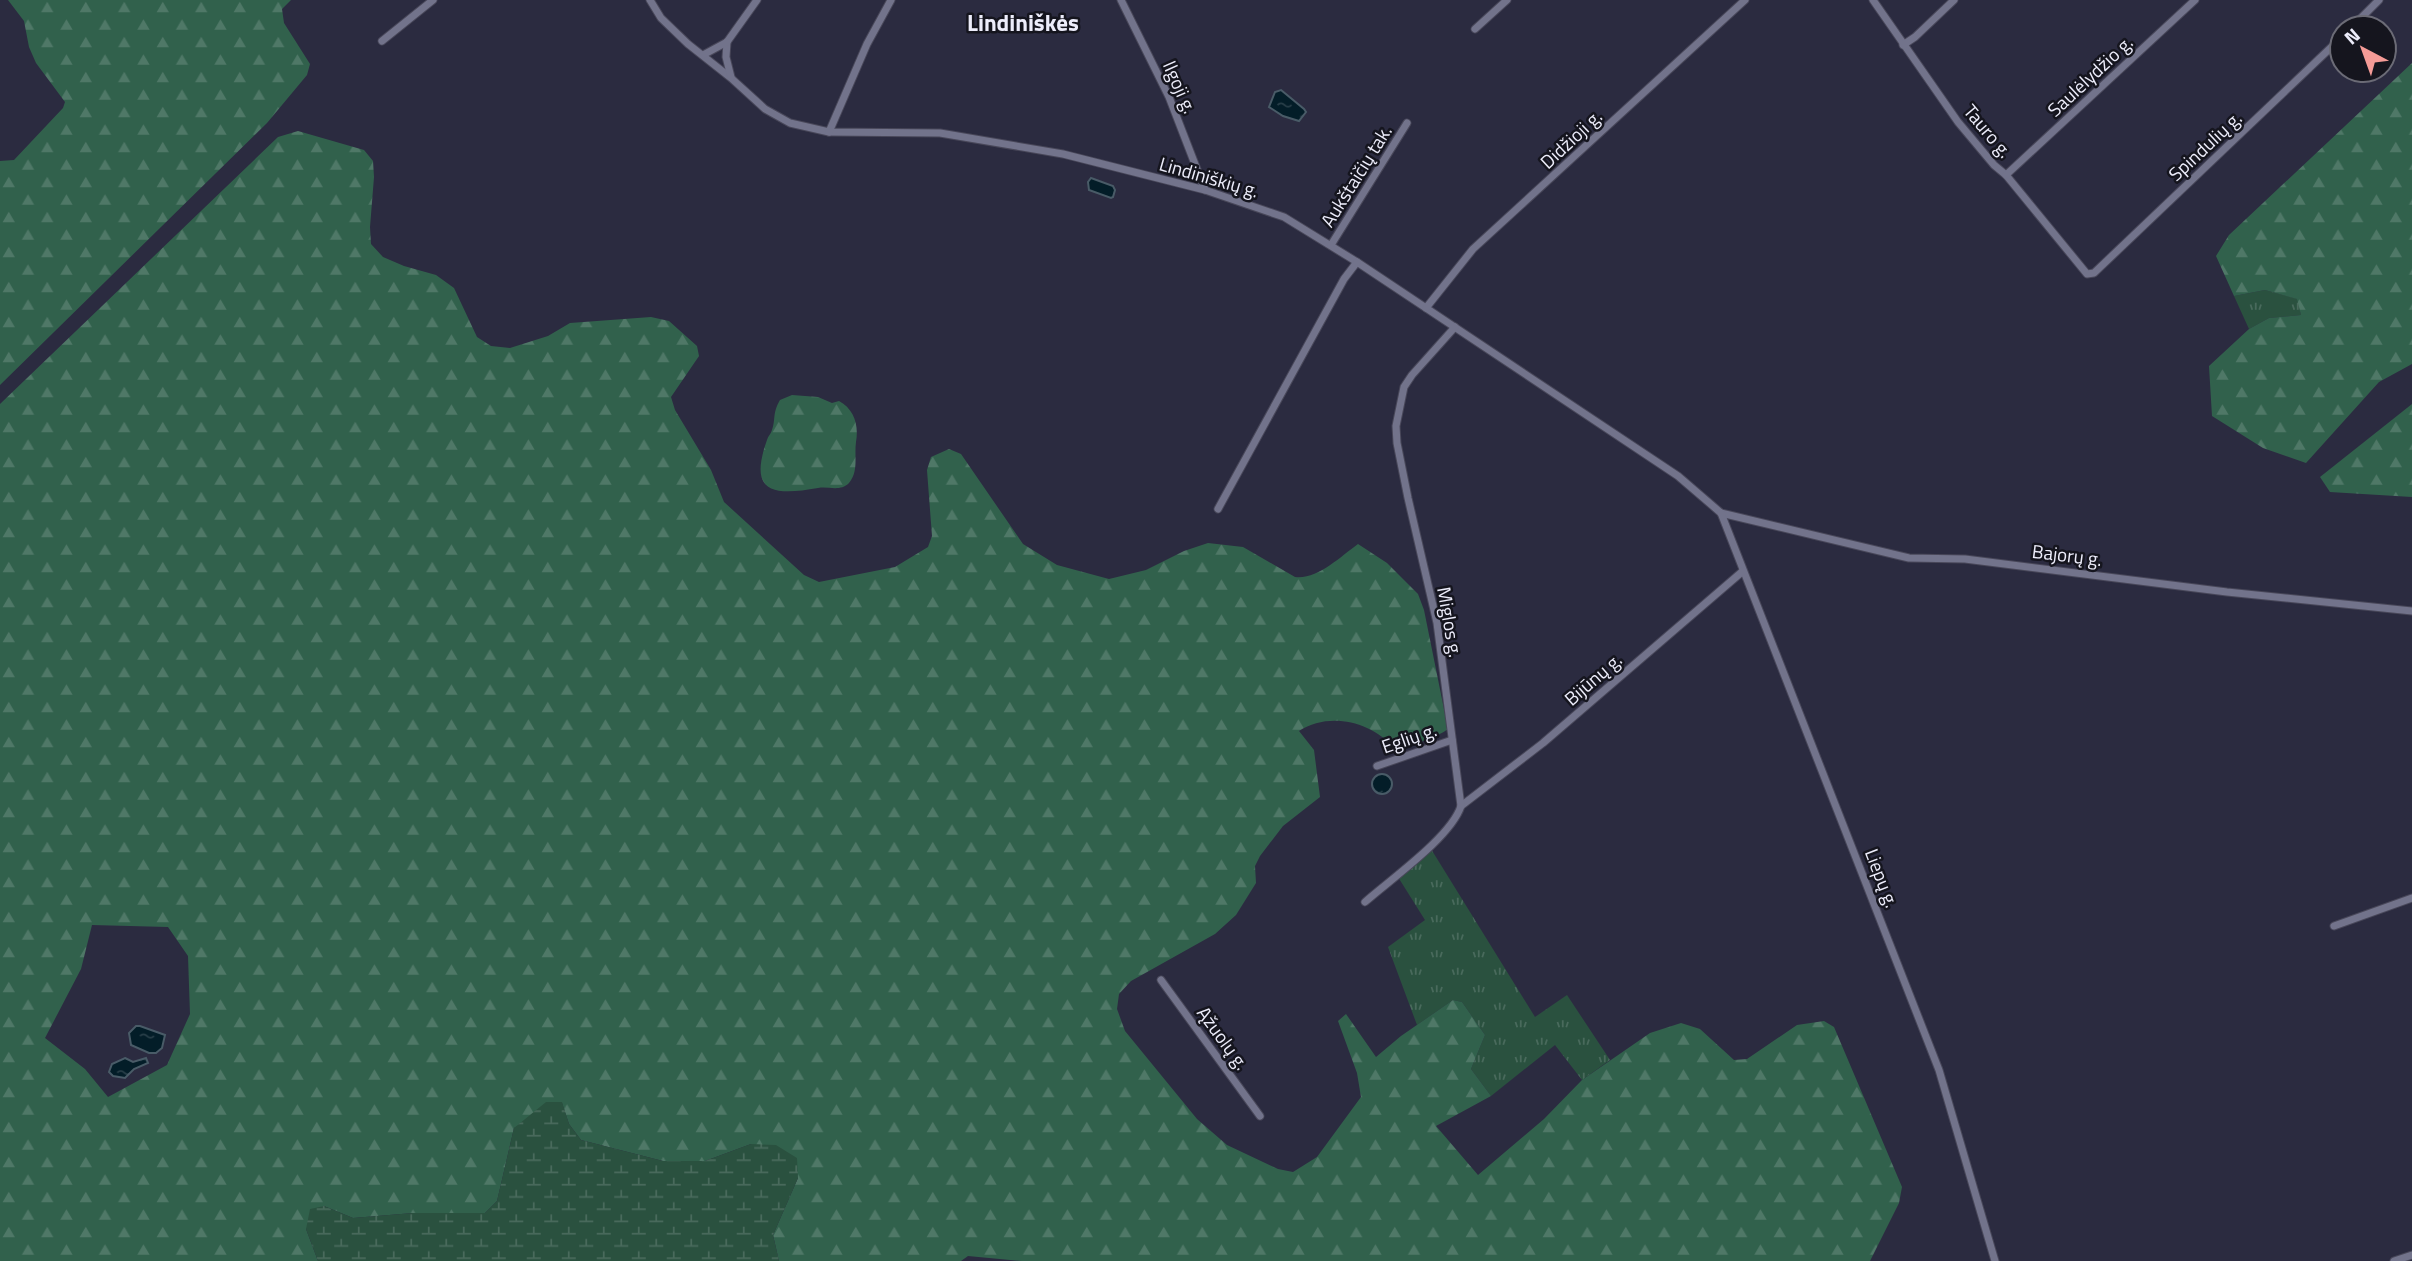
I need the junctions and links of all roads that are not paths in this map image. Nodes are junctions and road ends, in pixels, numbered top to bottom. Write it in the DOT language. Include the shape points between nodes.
graph roads {
  1 [pos="433,0"];
  2 [pos="650,0"];
  3 [pos="757,0"];
  4 [pos="891,0"];
  5 [pos="1121,0"];
  6 [pos="1507,0"];
  7 [pos="1745,0"];
  8 [pos="1874,0"];
  9 [pos="1954,0"];
  10 [pos="2195,0"];
  11 [pos="2379,0"];
  12 [pos="2365,14"];
  13 [pos="1475,29"];
  14 [pos="382,41"];
  15 [pos="727,42"];
  16 [pos="1903,45"];
  17 [pos="2328,50"];
  18 [pos="703,55"];
  19 [pos="731,78"];
  20 [pos="1407,123"];
  21 [pos="829,132"];
  22 [pos="2006,175"];
  23 [pos="1205,190"];
  24 [pos="1331,245"];
  25 [pos="1357,262"];
  26 [pos="2087,274"];
  27 [pos="1426,308"];
  28 [pos="1455,327"];
  29 [pos="1218,509"];
  30 [pos="1721,513"];
  31 [pos="1743,571"];
  32 [pos="2412,611"];
  33 [pos="1452,740"];
  34 [pos="1377,766"];
  35 [pos="1461,806"];
  36 [pos="2412,898"];
  37 [pos="1365,902"];
  38 [pos="2334,926"];
  39 [pos="1161,980"];
  40 [pos="1261,1116"];
  41 [pos="2412,1255"];
  42 [pos="1995,1261"];
  43 [pos="2394,1261"];
  1 -- 14 [label="street"];
  2 -- 18 [label="street, Lindiniškių g." via="671,28"];
  3 -- 15 [label="street"];
  4 -- 21 [label="street"];
  5 -- 23 [label="street, Ilgoji g." via="1169,97"];
  6 -- 13 [label="street"];
  7 -- 27 [label="street, Didžioji g." via="1473,249"];
  8 -- 16 [label="street, Tauro g."];
  9 -- 16 [label="street"];
  10 -- 22 [label="street, Saulėlydžio g."];
  11 -- 12 [label="street"];
  15 -- 18 [label="street"];
  15 -- 19 [label="street"];
  16 -- 22 [label="street, Tauro g." via="1958,122"];
  17 -- 26 [label="street, Spindulių g." via="2094,273"];
  18 -- 19 [label="street, Lindiniškių g."];
  19 -- 21 [label="street, Lindiniškių g." via="783,120"];
  20 -- 24 [label="street, Aukštaičių tak."];
  21 -- 23 [label="street, Lindiniškių g." via="940,133 1063,154"];
  22 -- 26 [label="street, Tauro g."];
  23 -- 24 [label="street, Lindiniškių g." via="1284,217"];
  24 -- 25 [label="street, Lindiniškių g."];
  25 -- 27 [label="street, Lindiniškių g."];
  25 -- 29 [label="street"];
  27 -- 28 [label="street, Lindiniškių g."];
  28 -- 30 [label="street, Lindiniškių g." via="1678,476"];
  28 -- 33 [label="street, Miglos g." via="1404,387 1396,426 1437,623"];
  30 -- 31 [label="street, Liepų g."];
  30 -- 32 [label="street, Bajorų g." via="1909,558 1965,559"];
  31 -- 35 [label="street, Bijūnų g." via="1543,743"];
  31 -- 42 [label="street, Liepų g." via="1939,1070"];
  33 -- 34 [label="street, Eglių g."];
  33 -- 35 [label="street, Miglos g."];
  35 -- 37 [label="street" via="1447,830"];
  36 -- 38 [label="street"];
  39 -- 40 [label="street, Ąžuolų g."];
  41 -- 43 [label="street"];
}
